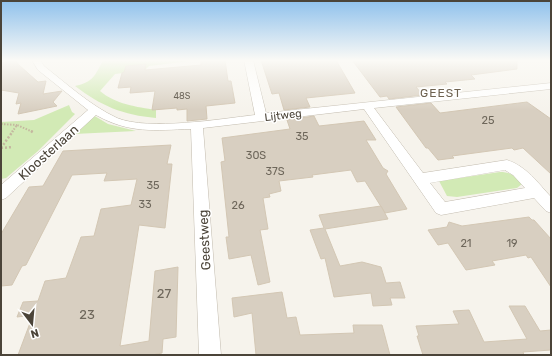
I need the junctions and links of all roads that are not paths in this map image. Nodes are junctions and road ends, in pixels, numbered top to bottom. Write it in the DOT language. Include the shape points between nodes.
graph roads {
  1 [pos="52,77"];
  2 [pos="252,77"];
  3 [pos="551,86"];
  4 [pos="367,105"];
  5 [pos="95,110"];
  6 [pos="262,117"];
  7 [pos="197,125"];
  8 [pos="420,179"];
  9 [pos="535,192"];
  10 [pos="1,194"];
  11 [pos="551,207"];
  12 [pos="210,355"];
  1 -- 5 [label="street, Lijtweg"];
  2 -- 6 [label="street"];
  3 -- 4 [label="street, Lijtweg"];
  4 -- 6 [label="street, Lijtweg"];
  4 -- 8 [label="street"];
  5 -- 7 [label="street, Lijtweg" via="128,125"];
  5 -- 10 [label="street, Kloosterlaan"];
  6 -- 7 [label="street, Lijtweg"];
  7 -- 12 [label="street, Geestweg"];
  8 -- 9 [label="street" via="507,166 518,171"];
  8 -- 9 [label="street" via="441,209"];
  9 -- 11 [label="street"];
}
